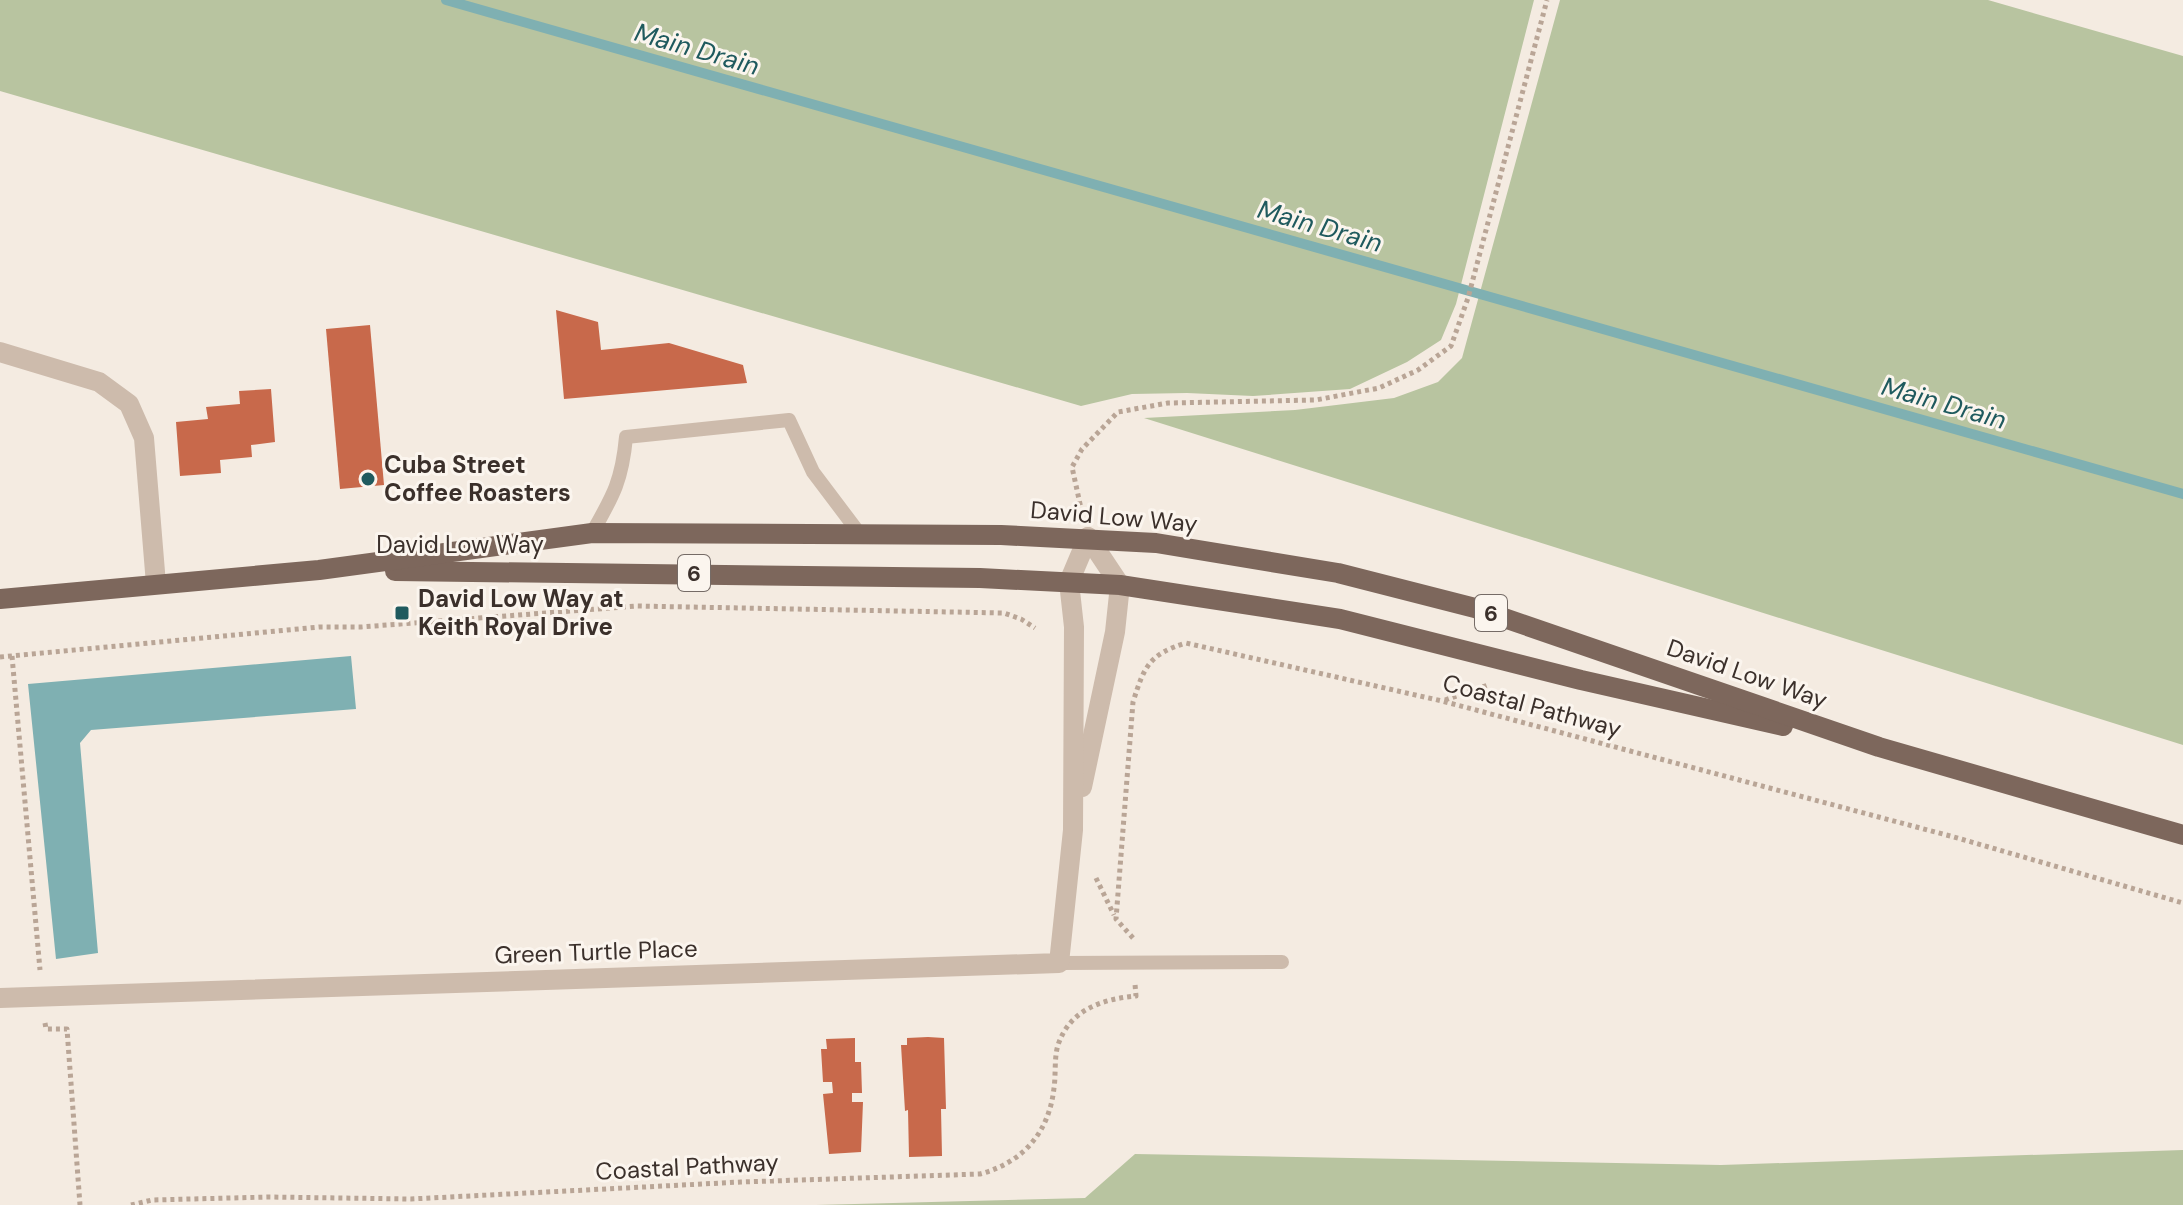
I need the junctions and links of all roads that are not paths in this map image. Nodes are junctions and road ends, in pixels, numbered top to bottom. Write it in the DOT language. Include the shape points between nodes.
graph roads {
  1 [pos="0,352"];
  2 [pos="592,533"];
  3 [pos="859,533"];
  4 [pos="1088,537"];
  5 [pos="319,570"];
  6 [pos="1069,582"];
  7 [pos="156,584"];
  8 [pos="1120,585"];
  9 [pos="0,599"];
  10 [pos="1879,747"];
  11 [pos="1073,830"];
  12 [pos="2183,835"];
  13 [pos="1282,962"];
  14 [pos="1059,963"];
  15 [pos="0,998"];
  1 -- 7 [label="street" via="99,382 129,404 144,438"];
  2 -- 3 [label="main road, David Low Way / 6"];
  2 -- 3 [label="lane" via="617,488 626,437 789,420 813,472"];
  2 -- 5 [label="main road, David Low Way / 6"];
  3 -- 4 [label="main road, David Low Way / 6"];
  4 -- 6 [label="street"];
  4 -- 8 [label="street"];
  4 -- 10 [label="main road, David Low Way / 6" via="1338,573 1475,608"];
  5 -- 6 [label="main road, David Low Way / 6"];
  5 -- 7 [label="main road, David Low Way / 6"];
  6 -- 8 [label="main road, David Low Way / 6"];
  6 -- 11 [label="street" via="1074,627"];
  7 -- 9 [label="main road, David Low Way / 6"];
  8 -- 10 [label="main road, David Low Way / 6" via="1340,619"];
  8 -- 11 [label="street"];
  10 -- 12 [label="main road, David Low Way / 6"];
  11 -- 14 [label="street"];
  13 -- 14 [label="lane"];
  14 -- 15 [label="street, Green Turtle Place"];
}
